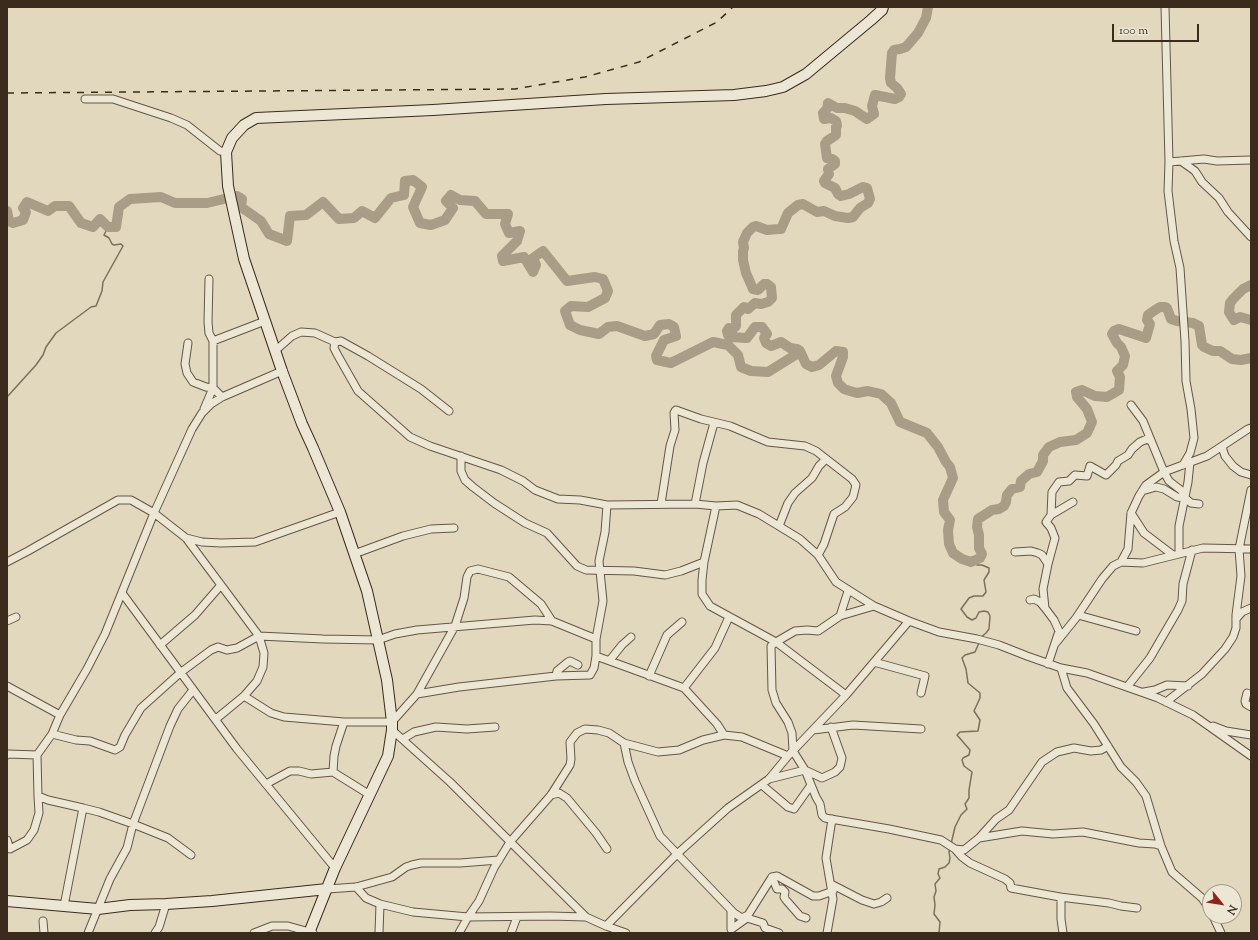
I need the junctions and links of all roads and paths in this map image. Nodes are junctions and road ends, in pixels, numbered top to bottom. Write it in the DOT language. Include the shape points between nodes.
graph roads {
  1 [pos="883,7"];
  2 [pos="1165,7"];
  3 [pos="85,99"];
  4 [pos="226,152"];
  5 [pos="1251,160"];
  6 [pos="1181,161"];
  7 [pos="1169,162"];
  8 [pos="1251,237"];
  9 [pos="209,279"];
  10 [pos="265,321"];
  11 [pos="213,341"];
  12 [pos="335,342"];
  13 [pos="188,343"];
  14 [pos="275,351"];
  15 [pos="282,372"];
  16 [pos="213,388"];
  17 [pos="222,397"];
  18 [pos="1131,405"];
  19 [pos="449,411"];
  20 [pos="202,413"];
  21 [pos="714,423"];
  22 [pos="1250,427"];
  23 [pos="1151,441"];
  24 [pos="1222,447"];
  25 [pos="461,456"];
  26 [pos="826,459"];
  27 [pos="1186,463"];
  28 [pos="1164,472"];
  29 [pos="1251,475"];
  30 [pos="1251,490"];
  31 [pos="1142,491"];
  32 [pos="1185,498"];
  33 [pos="1073,502"];
  34 [pos="607,504"];
  35 [pos="661,504"];
  36 [pos="695,504"];
  37 [pos="1199,504"];
  38 [pos="716,506"];
  39 [pos="340,512"];
  40 [pos="154,513"];
  41 [pos="1131,513"];
  42 [pos="1051,515"];
  43 [pos="779,526"];
  44 [pos="454,528"];
  45 [pos="186,538"];
  46 [pos="1239,549"];
  47 [pos="1251,549"];
  48 [pos="1192,550"];
  49 [pos="1015,552"];
  50 [pos="354,554"];
  51 [pos="1176,554"];
  52 [pos="818,555"];
  53 [pos="7,562"];
  54 [pos="704,562"];
  55 [pos="1121,562"];
  56 [pos="1048,564"];
  57 [pos="599,571"];
  58 [pos="221,585"];
  59 [pos="848,591"];
  60 [pos="122,592"];
  61 [pos="1030,600"];
  62 [pos="874,606"];
  63 [pos="1045,608"];
  64 [pos="1251,608"];
  65 [pos="1078,615"];
  66 [pos="840,616"];
  67 [pos="729,617"];
  68 [pos="16,618"];
  69 [pos="1236,619"];
  70 [pos="7,621"];
  71 [pos="552,621"];
  72 [pos="682,622"];
  73 [pos="909,622"];
  74 [pos="455,626"];
  75 [pos="1136,631"];
  76 [pos="259,636"];
  77 [pos="631,637"];
  78 [pos="378,640"];
  79 [pos="596,640"];
  80 [pos="776,642"];
  81 [pos="1055,644"];
  82 [pos="160,645"];
  83 [pos="596,656"];
  84 [pos="610,660"];
  85 [pos="874,662"];
  86 [pos="1048,664"];
  87 [pos="578,665"];
  88 [pos="1061,668"];
  89 [pos="180,673"];
  90 [pos="556,676"];
  91 [pos="649,676"];
  92 [pos="7,686"];
  93 [pos="1188,686"];
  94 [pos="1127,687"];
  95 [pos="684,688"];
  96 [pos="193,690"];
  97 [pos="1142,692"];
  98 [pos="920,693"];
  99 [pos="1247,693"];
  100 [pos="416,694"];
  101 [pos="846,695"];
  102 [pos="244,696"];
  103 [pos="1166,702"];
  104 [pos="1251,708"];
  105 [pos="60,715"];
  106 [pos="216,719"];
  107 [pos="344,722"];
  108 [pos="1204,723"];
  109 [pos="392,726"];
  110 [pos="495,727"];
  111 [pos="831,727"];
  112 [pos="921,729"];
  113 [pos="813,730"];
  114 [pos="52,734"];
  115 [pos="724,735"];
  116 [pos="1251,735"];
  117 [pos="403,739"];
  118 [pos="624,743"];
  119 [pos="1108,746"];
  120 [pos="7,754"];
  121 [pos="37,754"];
  122 [pos="790,754"];
  123 [pos="1251,756"];
  124 [pos="805,770"];
  125 [pos="333,772"];
  126 [pos="769,779"];
  127 [pos="266,784"];
  128 [pos="762,785"];
  129 [pos="811,785"];
  130 [pos="370,795"];
  131 [pos="551,795"];
  132 [pos="38,796"];
  133 [pos="83,808"];
  134 [pos="832,819"];
  135 [pos="133,824"];
  136 [pos="979,838"];
  137 [pos="7,840"];
  138 [pos="510,842"];
  139 [pos="1161,846"];
  140 [pos="952,847"];
  141 [pos="607,849"];
  142 [pos="677,854"];
  143 [pos="191,856"];
  144 [pos="499,860"];
  145 [pos="335,868"];
  146 [pos="772,877"];
  147 [pos="356,888"];
  148 [pos="326,889"];
  149 [pos="832,890"];
  150 [pos="1061,897"];
  151 [pos="887,898"];
  152 [pos="1202,898"];
  153 [pos="7,901"];
  154 [pos="166,904"];
  155 [pos="380,904"];
  156 [pos="64,906"];
  157 [pos="1136,908"];
  158 [pos="98,909"];
  159 [pos="731,910"];
  160 [pos="468,917"];
  161 [pos="517,917"];
  162 [pos="586,918"];
  163 [pos="806,918"];
  164 [pos="43,921"];
  165 [pos="606,926"];
  166 [pos="311,932"];
  167 [pos="44,933"];
  168 [pos="88,933"];
  169 [pos="154,933"];
  170 [pos="254,933"];
  171 [pos="379,933"];
  172 [pos="459,933"];
  173 [pos="511,933"];
  174 [pos="626,933"];
  175 [pos="779,933"];
  176 [pos="827,933"];
  177 [pos="1063,933"];
  1 -- 4 [label="street" via="806,74 783,87 766,92 256,118 244,125 232,138"];
  2 -- 7 [label="street"];
  3 -- 4 [label="street" via="112,99 171,118 187,126 220,151"];
  4 -- 10 [label="street" via="228,186 244,259"];
  5 -- 6 [label="street"];
  6 -- 7 [label="street"];
  6 -- 8 [label="street" via="1195,171"];
  7 -- 27 [label="street" via="1168,191 1180,268 1186,381 1194,438"];
  9 -- 11 [label="street" via="208,322"];
  10 -- 11 [label="street"];
  10 -- 14 [label="street"];
  11 -- 16 [label="street"];
  12 -- 14 [label="street" via="315,333 301,332 292,336"];
  12 -- 19 [label="street" via="341,341 368,356 421,389"];
  12 -- 25 [label="street" via="334,348 358,391 410,437"];
  13 -- 16 [label="street" via="185,364 192,382"];
  14 -- 15 [label="street"];
  15 -- 17 [label="street"];
  15 -- 39 [label="street"];
  16 -- 17 [label="street"];
  16 -- 20 [label="street"];
  17 -- 20 [label="street"];
  18 -- 23 [label="street" via="1143,421"];
  20 -- 40 [label="street" via="192,429"];
  21 -- 26 [label="street" via="730,426 768,442 805,446"];
  21 -- 35 [label="street" via="675,411 676,430 670,446"];
  21 -- 36 [label="street"];
  22 -- 24 [label="street"];
  23 -- 28 [label="street"];
  23 -- 42 [label="street" via="1147,439 1140,442 1106,475 1090,466 1087,476 1075,475 1069,481 1059,482 1052,492"];
  24 -- 27 [label="street" via="1207,456"];
  24 -- 29 [label="street" via="1233,466"];
  25 -- 34 [label="street" via="501,470 535,490 558,499"];
  25 -- 57 [label="street" via="461,470 465,480 473,488 525,523 547,534 577,566"];
  26 -- 43 [label="street" via="812,478 795,493"];
  26 -- 52 [label="street" via="852,479 856,489 845,507 834,514"];
  27 -- 28 [label="street"];
  27 -- 32 [label="street"];
  28 -- 31 [label="street"];
  28 -- 32 [label="street" via="1182,491"];
  30 -- 46 [label="street"];
  31 -- 32 [label="street" via="1156,487"];
  31 -- 41 [label="street"];
  32 -- 37 [label="street" via="1191,503"];
  32 -- 51 [label="street"];
  33 -- 42 [label="street"];
  34 -- 35 [label="street"];
  34 -- 57 [label="street" via="605,532 598,561"];
  35 -- 36 [label="street"];
  36 -- 38 [label="street"];
  38 -- 43 [label="street" via="737,505"];
  38 -- 54 [label="street"];
  39 -- 45 [label="street" via="255,542 202,542"];
  39 -- 50 [label="street"];
  40 -- 45 [label="street"];
  40 -- 53 [label="street" via="131,500 118,500"];
  40 -- 60 [label="street"];
  41 -- 51 [label="street" via="1144,533"];
  41 -- 55 [label="street" via="1128,549"];
  42 -- 56 [label="street" via="1046,522 1054,538"];
  43 -- 52 [label="street" via="800,539"];
  44 -- 50 [label="street" via="431,529 403,536"];
  45 -- 58 [label="street"];
  46 -- 47 [label="street"];
  46 -- 48 [label="street"];
  46 -- 69 [label="street" via="1241,576"];
  48 -- 51 [label="street"];
  48 -- 94 [label="street" via="1178,610 1150,658"];
  49 -- 56 [label="street" via="1031,551 1042,555"];
  50 -- 78 [label="street" via="367,591"];
  51 -- 55 [label="street" via="1143,563"];
  52 -- 59 [label="street" via="836,582"];
  54 -- 57 [label="street" via="665,575"];
  54 -- 67 [label="street" via="702,594 710,606"];
  55 -- 65 [label="street" via="1113,566 1102,579"];
  56 -- 63 [label="street" via="1042,589"];
  57 -- 79 [label="street" via="603,601"];
  58 -- 76 [label="street"];
  58 -- 82 [label="street" via="195,615"];
  59 -- 62 [label="street"];
  59 -- 66 [label="street"];
  60 -- 82 [label="street"];
  60 -- 105 [label="street" via="105,634"];
  61 -- 63 [label="street" via="1040,602"];
  62 -- 66 [label="street"];
  62 -- 73 [label="street"];
  63 -- 81 [label="street" via="1059,631"];
  64 -- 69 [label="street" via="1242,612"];
  65 -- 75 [label="street"];
  65 -- 81 [label="street"];
  66 -- 80 [label="street" via="818,631 795,631"];
  67 -- 80 [label="street"];
  67 -- 95 [label="street" via="715,648"];
  68 -- 70 [label="street"];
  69 -- 93 [label="street" via="1233,637 1225,649"];
  71 -- 74 [label="street"];
  71 -- 74 [label="street" via="541,604 509,576 478,569 470,571 467,577 464,598"];
  71 -- 79 [label="street"];
  72 -- 91 [label="street" via="667,636"];
  73 -- 85 [label="street"];
  73 -- 86 [label="street" via="939,632 999,645"];
  74 -- 78 [label="street" via="395,634"];
  74 -- 100 [label="street"];
  76 -- 78 [label="street"];
  76 -- 89 [label="street" via="237,648 227,650 218,647 211,650"];
  76 -- 102 [label="street" via="264,653 263,667 257,681"];
  77 -- 84 [label="street"];
  78 -- 109 [label="street" via="387,680"];
  79 -- 83 [label="street"];
  80 -- 101 [label="street"];
  80 -- 122 [label="street" via="770,651 772,690 792,733"];
  81 -- 86 [label="street"];
  82 -- 89 [label="street"];
  83 -- 84 [label="street"];
  83 -- 90 [label="street" via="590,675"];
  84 -- 91 [label="street"];
  85 -- 98 [label="street" via="925,676"];
  85 -- 101 [label="street"];
  86 -- 88 [label="street"];
  87 -- 90 [label="street" via="568,662 557,671"];
  88 -- 94 [label="street" via="1087,673"];
  88 -- 119 [label="street" via="1068,688"];
  89 -- 96 [label="street"];
  89 -- 114 [label="street" via="141,708 120,746 115,750 90,741"];
  90 -- 100 [label="street"];
  91 -- 95 [label="street"];
  92 -- 105 [label="street"];
  93 -- 97 [label="street" via="1167,685"];
  93 -- 103 [label="street"];
  94 -- 97 [label="street"];
  95 -- 115 [label="street" via="718,724"];
  96 -- 106 [label="street"];
  96 -- 135 [label="street" via="178,709"];
  97 -- 103 [label="street"];
  99 -- 104 [label="street" via="1245,701"];
  100 -- 109 [label="street"];
  101 -- 113 [label="street"];
  102 -- 106 [label="street"];
  102 -- 107 [label="street" via="271,713 284,717"];
  103 -- 108 [label="street"];
  105 -- 114 [label="street"];
  106 -- 127 [label="street"];
  107 -- 109 [label="street"];
  107 -- 125 [label="street" via="336,746"];
  108 -- 116 [label="street"];
  108 -- 123 [label="street"];
  109 -- 117 [label="street"];
  109 -- 130 [label="street" via="388,756"];
  110 -- 117 [label="street" via="436,727 414,732"];
  111 -- 112 [label="street" via="853,725"];
  111 -- 113 [label="street"];
  111 -- 124 [label="street" via="842,758 840,767 822,778"];
  113 -- 122 [label="street"];
  114 -- 121 [label="street"];
  115 -- 118 [label="street" via="679,750 658,752"];
  115 -- 122 [label="street" via="742,737"];
  117 -- 138 [label="street"];
  118 -- 131 [label="street" via="609,733 598,730 585,729 577,733 570,742 570,765"];
  118 -- 142 [label="street" via="634,781 660,836"];
  119 -- 136 [label="street" via="1101,750 1074,748 1057,752 1042,762 1009,810 996,819"];
  119 -- 139 [label="street" via="1146,796"];
  120 -- 121 [label="street"];
  121 -- 132 [label="street"];
  122 -- 124 [label="street"];
  122 -- 126 [label="street"];
  124 -- 126 [label="street"];
  124 -- 129 [label="street"];
  125 -- 127 [label="street" via="311,774 290,771"];
  125 -- 130 [label="street"];
  126 -- 128 [label="street"];
  127 -- 145 [label="street"];
  128 -- 129 [label="street" via="794,809"];
  128 -- 142 [label="street" via="728,808"];
  129 -- 134 [label="street" via="822,815"];
  130 -- 145 [label="street"];
  131 -- 138 [label="street"];
  131 -- 141 [label="street" via="559,793 567,798"];
  132 -- 133 [label="street"];
  132 -- 137 [label="street" via="39,813 34,830 27,840 10,849"];
  133 -- 135 [label="street"];
  133 -- 156 [label="street"];
  134 -- 140 [label="street" via="941,840"];
  134 -- 149 [label="street" via="826,858"];
  135 -- 143 [label="street" via="168,838"];
  135 -- 158 [label="street" via="127,848 110,879"];
  136 -- 139 [label="street" via="1022,831 1053,834 1084,832"];
  136 -- 140 [label="street" via="964,850"];
  138 -- 144 [label="street"];
  138 -- 162 [label="street"];
  139 -- 152 [label="street" via="1172,872"];
  140 -- 150 [label="street" via="970,863 1005,879 1011,888"];
  142 -- 159 [label="street"];
  142 -- 165 [label="street"];
  144 -- 147 [label="street" via="421,863 406,867 392,877"];
  144 -- 160 [label="street" via="479,901"];
  145 -- 148 [label="street"];
  146 -- 149 [label="street" via="777,876 813,896"];
  146 -- 159 [label="street" via="748,915 742,918"];
  146 -- 163 [label="street" via="777,889 782,888 785,892 784,898 800,916"];
  147 -- 148 [label="street"];
  147 -- 155 [label="street" via="366,898"];
  148 -- 154 [label="street"];
  148 -- 166 [label="street"];
  149 -- 151 [label="street" via="841,889 874,904"];
  149 -- 176 [label="street"];
  150 -- 157 [label="street"];
  150 -- 177 [label="street"];
  153 -- 156 [label="street"];
  154 -- 158 [label="street"];
  154 -- 169 [label="street" via="159,927"];
  155 -- 160 [label="street" via="413,912"];
  155 -- 171 [label="street"];
  156 -- 158 [label="street"];
  158 -- 168 [label="street"];
  159 -- 175 [label="street" via="731,929 747,918 763,923 765,928"];
  160 -- 161 [label="street"];
  160 -- 172 [label="street"];
  161 -- 162 [label="street"];
  161 -- 173 [label="street"];
  162 -- 165 [label="street"];
  164 -- 167 [label="street"];
  165 -- 174 [label="street"];
  166 -- 170 [label="street" via="288,926 272,926"];
}
